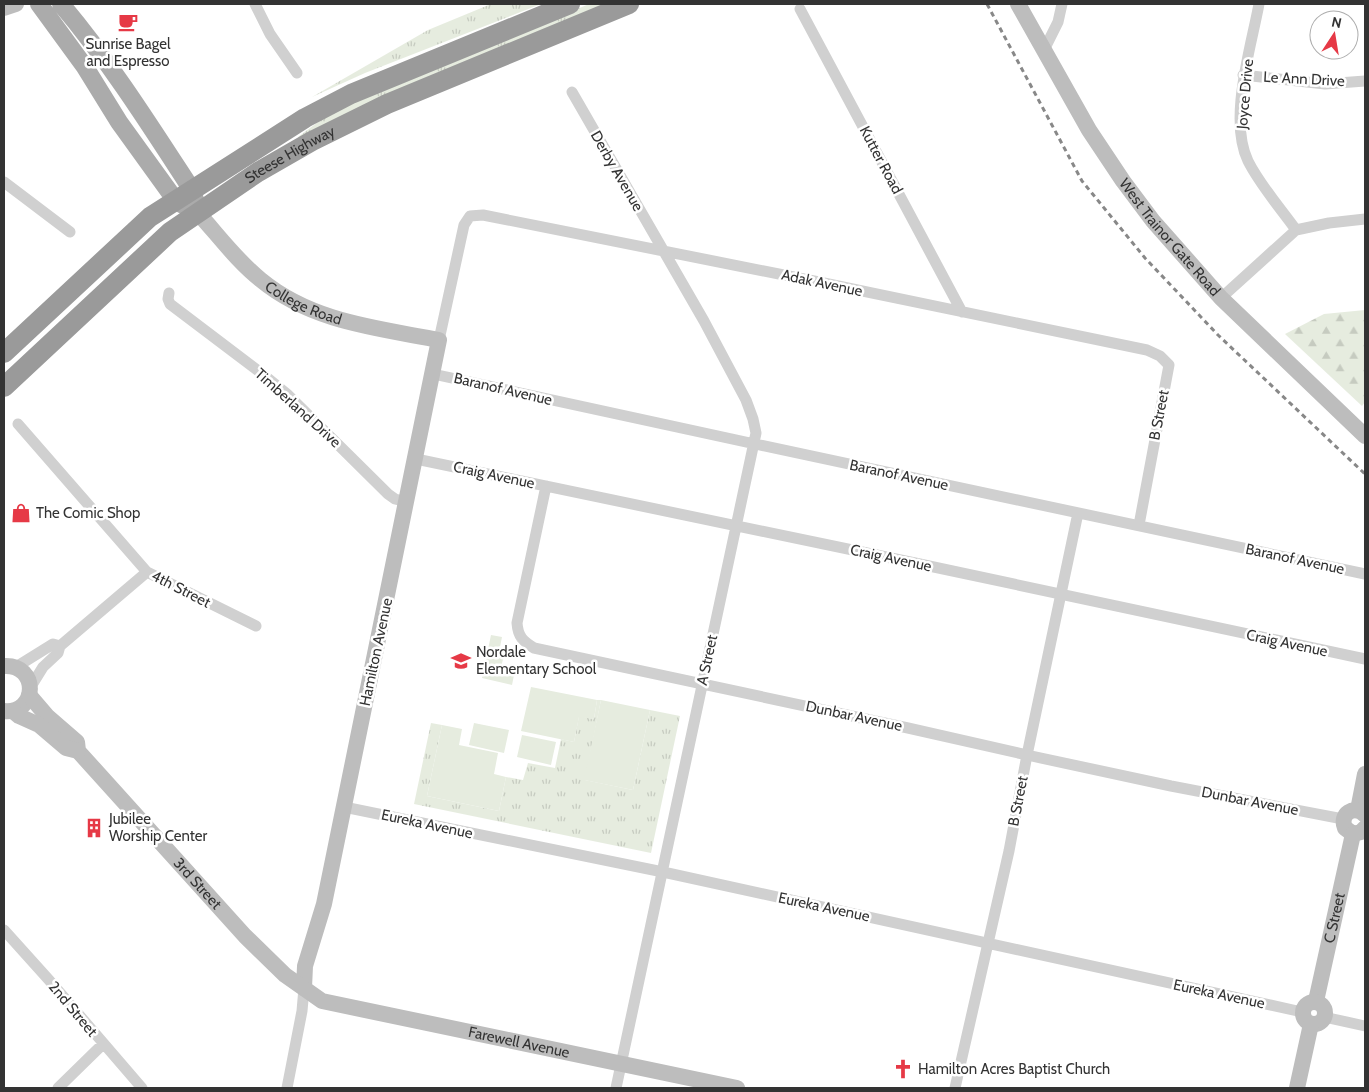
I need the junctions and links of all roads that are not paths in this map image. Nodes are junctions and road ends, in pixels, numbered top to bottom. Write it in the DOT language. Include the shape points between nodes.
graph roads {
  1 [pos="16,4"];
  2 [pos="39,4"];
  3 [pos="61,4"];
  4 [pos="255,4"];
  5 [pos="570,4"];
  6 [pos="629,4"];
  7 [pos="1018,4"];
  8 [pos="1062,4"];
  9 [pos="1259,4"];
  10 [pos="4,8"];
  11 [pos="800,9"];
  12 [pos="1044,50"];
  13 [pos="297,73"];
  14 [pos="1243,75"];
  15 [pos="1365,81"];
  16 [pos="572,92"];
  17 [pos="4,182"];
  18 [pos="184,195"];
  19 [pos="198,213"];
  20 [pos="470,216"];
  21 [pos="1365,219"];
  22 [pos="1296,230"];
  23 [pos="70,232"];
  24 [pos="663,251"];
  25 [pos="169,293"];
  26 [pos="1221,298"];
  27 [pos="962,312"];
  28 [pos="440,340"];
  29 [pos="4,352"];
  30 [pos="1169,365"];
  31 [pos="433,374"];
  32 [pos="4,387"];
  33 [pos="18,424"];
  34 [pos="1365,436"];
  35 [pos="754,444"];
  36 [pos="416,460"];
  37 [pos="546,486"];
  38 [pos="407,502"];
  39 [pos="1078,513"];
  40 [pos="1139,525"];
  41 [pos="737,526"];
  42 [pos="147,572"];
  43 [pos="1365,574"];
  44 [pos="1060,595"];
  45 [pos="256,626"];
  46 [pos="60,646"];
  47 [pos="1365,659"];
  48 [pos="8,665"];
  49 [pos="702,684"];
  50 [pos="30,692"];
  51 [pos="8,711"];
  52 [pos="78,751"];
  53 [pos="1027,755"];
  54 [pos="1365,774"];
  55 [pos="344,807"];
  56 [pos="1362,813"];
  57 [pos="1344,818"];
  58 [pos="1359,831"];
  59 [pos="663,872"];
  60 [pos="4,930"];
  61 [pos="989,943"];
  62 [pos="304,988"];
  63 [pos="1312,1017"];
  64 [pos="1365,1026"];
  65 [pos="103,1044"];
  66 [pos="621,1064"];
  67 [pos="58,1088"];
  68 [pos="142,1088"];
  69 [pos="287,1088"];
  70 [pos="616,1088"];
  71 [pos="737,1088"];
  72 [pos="955,1088"];
  73 [pos="1298,1088"];
  1 -- 10 [label="street"];
  2 -- 18 [label="main road, College Road" via="86,67 119,122"];
  3 -- 18 [label="main road, College Road" via="80,25 141,112"];
  4 -- 13 [label="street" via="270,34"];
  5 -- 18 [label="highway, Steese Highway" via="336,101"];
  6 -- 19 [label="highway, Steese Highway" via="345,124 258,172"];
  7 -- 12 [label="street, West Trainor Gate Road"];
  8 -- 12 [label="street" via="1058,22"];
  9 -- 14 [label="street, Joyce Drive"];
  11 -- 27 [label="street, Kutter Road"];
  12 -- 26 [label="street, West Trainor Gate Road" via="1123,182 1153,222"];
  14 -- 15 [label="street, Le Ann Drive" via="1325,84"];
  14 -- 22 [label="street, Joyce Drive" via="1240,132 1246,155"];
  16 -- 24 [label="street, Derby Avenue"];
  17 -- 23 [label="street"];
  18 -- 19 [label="main road, College Road"];
  18 -- 29 [label="highway, Steese Highway" via="150,217"];
  19 -- 28 [label="street, College Road" via="260,280 303,307 333,319"];
  19 -- 32 [label="highway, Steese Highway" via="170,232"];
  20 -- 24 [label="street, Adak Avenue" via="483,215"];
  20 -- 28 [label="street, Hamilton Avenue" via="464,225"];
  21 -- 22 [label="street"];
  22 -- 26 [label="street"];
  24 -- 27 [label="street, Adak Avenue"];
  24 -- 35 [label="street, A Street" via="746,400 756,433"];
  25 -- 38 [label="street, Timberland Drive" via="170,304 287,394 388,494"];
  26 -- 34 [label="street, West Trainor Gate Road"];
  27 -- 30 [label="street, Adak Avenue" via="1147,350"];
  28 -- 31 [label="street, Hamilton Avenue"];
  30 -- 40 [label="street, B Street"];
  31 -- 35 [label="street, Baranof Avenue"];
  31 -- 36 [label="street, Hamilton Avenue"];
  33 -- 42 [label="street, 4th Street"];
  35 -- 39 [label="street, Baranof Avenue"];
  35 -- 41 [label="street, A Street"];
  36 -- 37 [label="street, Craig Avenue"];
  36 -- 38 [label="street, Hamilton Avenue"];
  37 -- 41 [label="street, Craig Avenue"];
  37 -- 49 [label="street, Dunbar Avenue" via="517,623 522,641 534,648"];
  38 -- 55 [label="street, Hamilton Avenue"];
  39 -- 40 [label="street, Baranof Avenue"];
  39 -- 44 [label="street, B Street"];
  40 -- 43 [label="street, Baranof Avenue"];
  41 -- 44 [label="street, Craig Avenue"];
  41 -- 49 [label="street, A Street"];
  42 -- 45 [label="street, 4th Street"];
  42 -- 46 [label="street"];
  44 -- 47 [label="street, Craig Avenue"];
  44 -- 53 [label="street, B Street"];
  46 -- 48 [label="street" via="54,644"];
  46 -- 50 [label="street" via="58,653 43,667"];
  48 -- 50 [label="street, 3rd Street" via="26,676"];
  49 -- 53 [label="street, Dunbar Avenue"];
  49 -- 59 [label="street, A Street"];
  50 -- 51 [label="street" via="20,708"];
  50 -- 52 [label="street, 3rd Street" via="47,716 76,742"];
  51 -- 52 [label="street, 3rd Street" via="39,725 66,748"];
  52 -- 62 [label="street, 3rd Street" via="245,936 285,975"];
  53 -- 57 [label="street, Dunbar Avenue"];
  53 -- 61 [label="street, B Street"];
  54 -- 56 [label="street"];
  55 -- 59 [label="street, Eureka Avenue"];
  55 -- 62 [label="street, Hamilton Avenue" via="324,904 305,966"];
  56 -- 57 [label="street" via="1348,812"];
  57 -- 58 [label="street" via="1345,828"];
  58 -- 63 [label="street, C Street" via="1316,1001 1305,1005"];
  59 -- 61 [label="street, Eureka Avenue"];
  59 -- 66 [label="street, A Street"];
  60 -- 65 [label="street, 2nd Street"];
  61 -- 63 [label="street, Eureka Avenue"];
  61 -- 72 [label="street, B Street"];
  62 -- 66 [label="street, Farewell Avenue" via="322,1001"];
  62 -- 69 [label="street, Hamilton Avenue"];
  63 -- 64 [label="street, Eureka Avenue"];
  63 -- 73 [label="street"];
  65 -- 67 [label="street"];
  65 -- 68 [label="street, 2nd Street"];
  66 -- 70 [label="street, A Street"];
  66 -- 71 [label="street, Farewell Avenue"];
}
